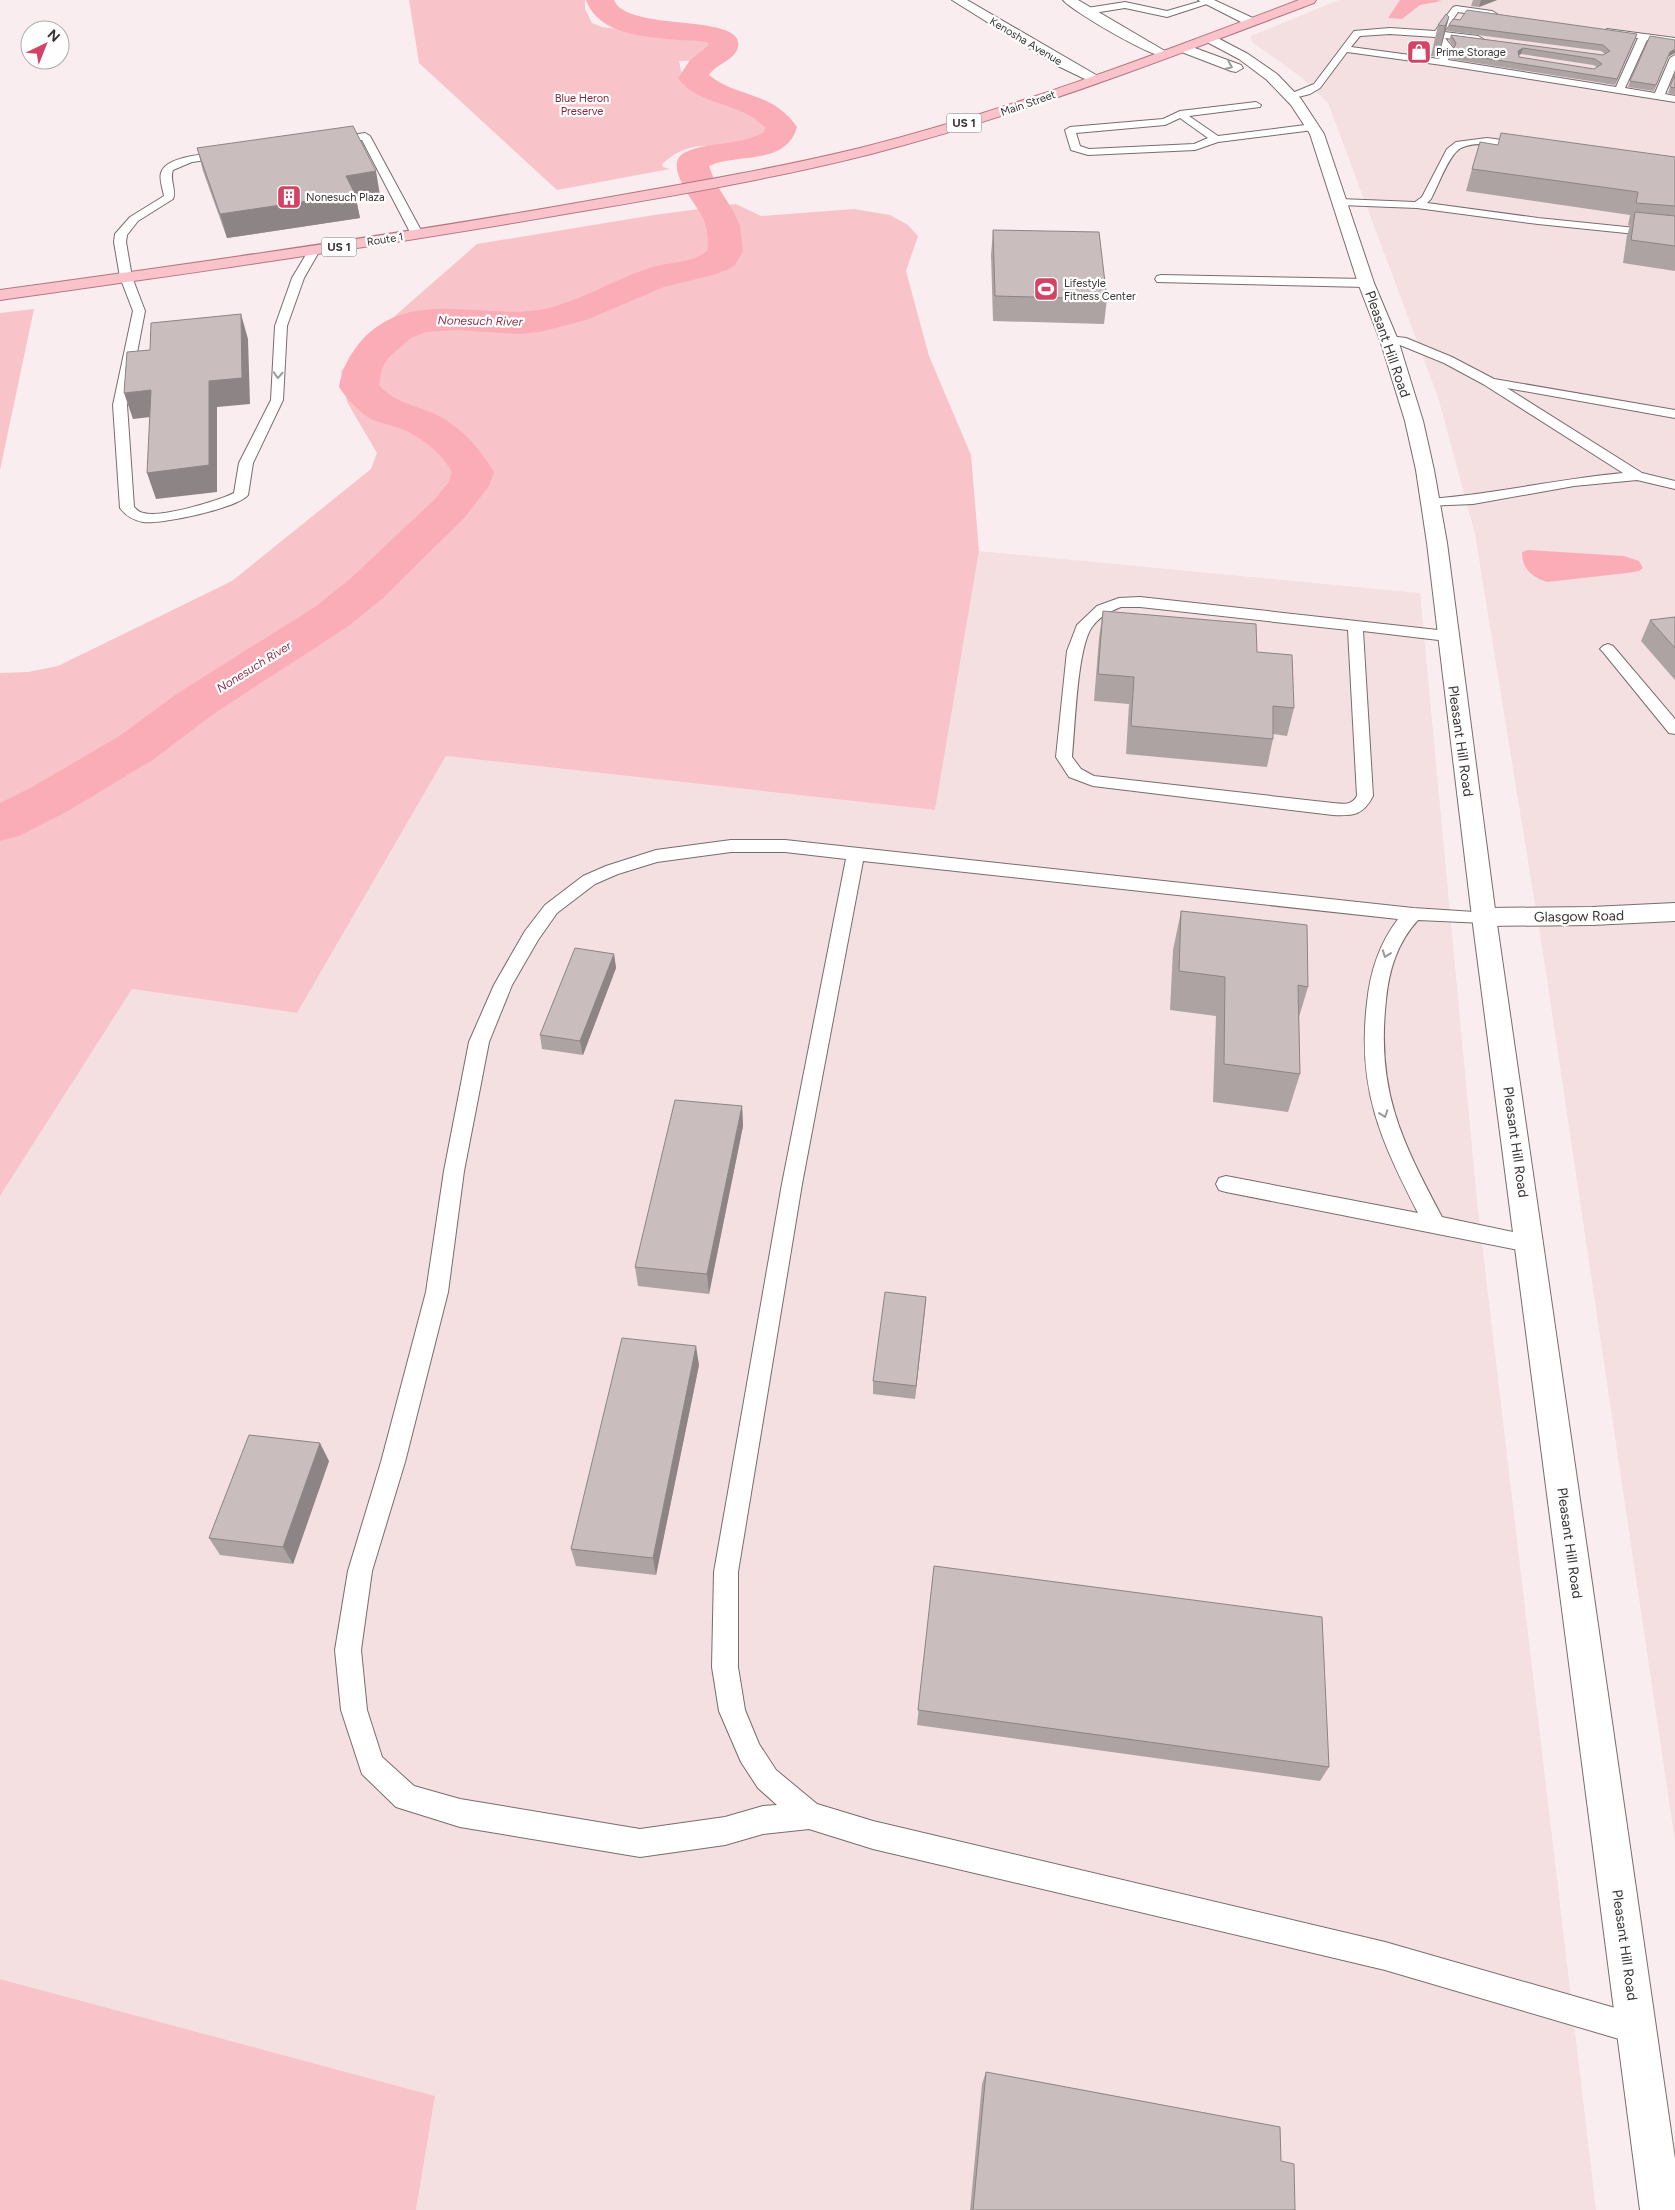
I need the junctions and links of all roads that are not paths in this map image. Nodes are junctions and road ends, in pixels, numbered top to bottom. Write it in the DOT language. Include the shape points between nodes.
graph roads {
  1 [pos="958,0"];
  2 [pos="1069,0"];
  3 [pos="1310,0"];
  4 [pos="1206,1"];
  5 [pos="1087,11"];
  6 [pos="1505,16"];
  7 [pos="1251,22"];
  8 [pos="1609,33"];
  9 [pos="1438,34"];
  10 [pos="1644,36"];
  11 [pos="1210,38"];
  12 [pos="1486,40"];
  13 [pos="1675,41"];
  14 [pos="1184,48"];
  15 [pos="1346,49"];
  16 [pos="1163,54"];
  17 [pos="1675,58"];
  18 [pos="1442,62"];
  19 [pos="1096,79"];
  20 [pos="1618,90"];
  21 [pos="1290,96"];
  22 [pos="1659,96"];
  23 [pos="1675,99"];
  24 [pos="1256,105"];
  25 [pos="1180,114"];
  26 [pos="1313,127"];
  27 [pos="1216,139"];
  28 [pos="323,142"];
  29 [pos="1539,148"];
  30 [pos="237,153"];
  31 [pos="738,177"];
  32 [pos="1340,202"];
  33 [pos="1417,205"];
  34 [pos="417,234"];
  35 [pos="1675,235"];
  36 [pos="314,250"];
  37 [pos="126,277"];
  38 [pos="1161,279"];
  39 [pos="1366,282"];
  40 [pos="0,295"];
  41 [pos="1388,340"];
  42 [pos="1488,381"];
  43 [pos="1675,414"];
  44 [pos="1637,476"];
  45 [pos="1675,485"];
  46 [pos="1430,503"];
  47 [pos="1355,626"];
  48 [pos="1447,636"];
  49 [pos="1608,649"];
  50 [pos="1675,729"];
  51 [pos="856,854"];
  52 [pos="1675,912"];
  53 [pos="1413,914"];
  54 [pos="1484,917"];
  55 [pos="1226,1184"];
  56 [pos="1435,1226"];
  57 [pos="1529,1243"];
  58 [pos="809,1815"];
  59 [pos="1636,2030"];
  60 [pos="1662,2210"];
  1 -- 19 [label="street, Kenosha Avenue" via="1061,62"];
  2 -- 5 [label="street"];
  3 -- 7 [label="main road, Main Street / US 1"];
  4 -- 5 [label="lane" via="1168,14 1125,5"];
  4 -- 7 [label="street"];
  5 -- 16 [label="street"];
  6 -- 9 [label="lane" via="1456,9 1451,22"];
  7 -- 11 [label="main road, Main Street / US 1"];
  8 -- 10 [label="lane"];
  9 -- 12 [label="lane"];
  9 -- 15 [label="lane" via="1390,31 1357,34"];
  9 -- 18 [label="lane" via="1452,49"];
  10 -- 13 [label="lane"];
  10 -- 20 [label="lane"];
  11 -- 14 [label="main road, Main Street / US 1"];
  11 -- 21 [label="street, Pleasant Hill Road" via="1257,64"];
  14 -- 16 [label="main road, Main Street / US 1"];
  14 -- 21 [label="street, Pleasant Hill Road, one-way" via="1262,80"];
  15 -- 18 [label="lane"];
  15 -- 21 [label="lane" via="1317,86"];
  16 -- 19 [label="main road, Main Street / US 1"];
  17 -- 22 [label="lane"];
  18 -- 20 [label="lane" via="1588,82"];
  19 -- 31 [label="main road, Main Street / US 1" via="1004,111 898,142"];
  20 -- 22 [label="lane"];
  21 -- 26 [label="street, Pleasant Hill Road"];
  22 -- 23 [label="lane"];
  24 -- 25 [label="lane"];
  25 -- 27 [label="lane"];
  25 -- 27 [label="lane" via="1165,122 1070,130 1075,148 1088,152 1195,147"];
  26 -- 27 [label="lane"];
  26 -- 32 [label="street, Pleasant Hill Road"];
  28 -- 34 [label="lane" via="365,136"];
  29 -- 33 [label="lane" via="1487,141 1460,144 1451,151 1426,199"];
  30 -- 37 [label="lane" via="184,160 171,165 167,170 169,197 134,219 121,234 121,256"];
  31 -- 34 [label="main road, Route 1 / US 1"];
  32 -- 33 [label="lane"];
  32 -- 39 [label="street, Pleasant Hill Road"];
  33 -- 35 [label="lane"];
  34 -- 36 [label="main road, Route 1 / US 1"];
  36 -- 37 [label="main road, Route 1 / US 1"];
  36 -- 37 [label="lane, one-way" via="298,278 281,326 277,400 246,463 241,495 221,504 146,518 132,514 127,508 120,406 140,311"];
  37 -- 40 [label="main road, Route 1 / US 1"];
  38 -- 39 [label="lane"];
  39 -- 41 [label="street, Pleasant Hill Road"];
  41 -- 42 [label="lane" via="1402,341"];
  41 -- 46 [label="street, Pleasant Hill Road" via="1414,421"];
  42 -- 43 [label="lane"];
  42 -- 44 [label="lane"];
  44 -- 45 [label="lane"];
  44 -- 46 [label="lane" via="1574,482 1474,500"];
  46 -- 48 [label="street, Pleasant Hill Road"];
  47 -- 47 [label="lane" via="1140,602 1119,602 1102,609 1085,625 1075,651 1064,757 1070,770 1080,777 1101,782 1333,809 1348,810 1360,805 1365,796"];
  47 -- 48 [label="lane"];
  48 -- 54 [label="street, Pleasant Hill Road"];
  49 -- 50 [label="lane"];
  51 -- 53 [label="lane"];
  51 -- 58 [label="lane" via="792,1184 726,1572 725,1667 732,1711 750,1753 767,1779"];
  51 -- 58 [label="lane" via="785,846 731,846 681,851 629,863 589,880 573,891 552,909 531,936 503,984 479,1042 454,1172 437,1292 393,1462 360,1571 348,1650 354,1710 371,1765 406,1797 460,1813 640,1842 725,1831 763,1820"];
  52 -- 54 [label="street, Glasgow Road"];
  53 -- 54 [label="lane"];
  53 -- 56 [label="lane, one-way" via="1393,937 1381,972 1372,1024 1373,1068 1381,1106 1394,1143"];
  54 -- 57 [label="street, Pleasant Hill Road"];
  55 -- 56 [label="lane"];
  56 -- 57 [label="lane"];
  57 -- 59 [label="street, Pleasant Hill Road"];
  58 -- 59 [label="lane" via="873,1835 1385,1956"];
  59 -- 60 [label="street, Pleasant Hill Road"];
}
